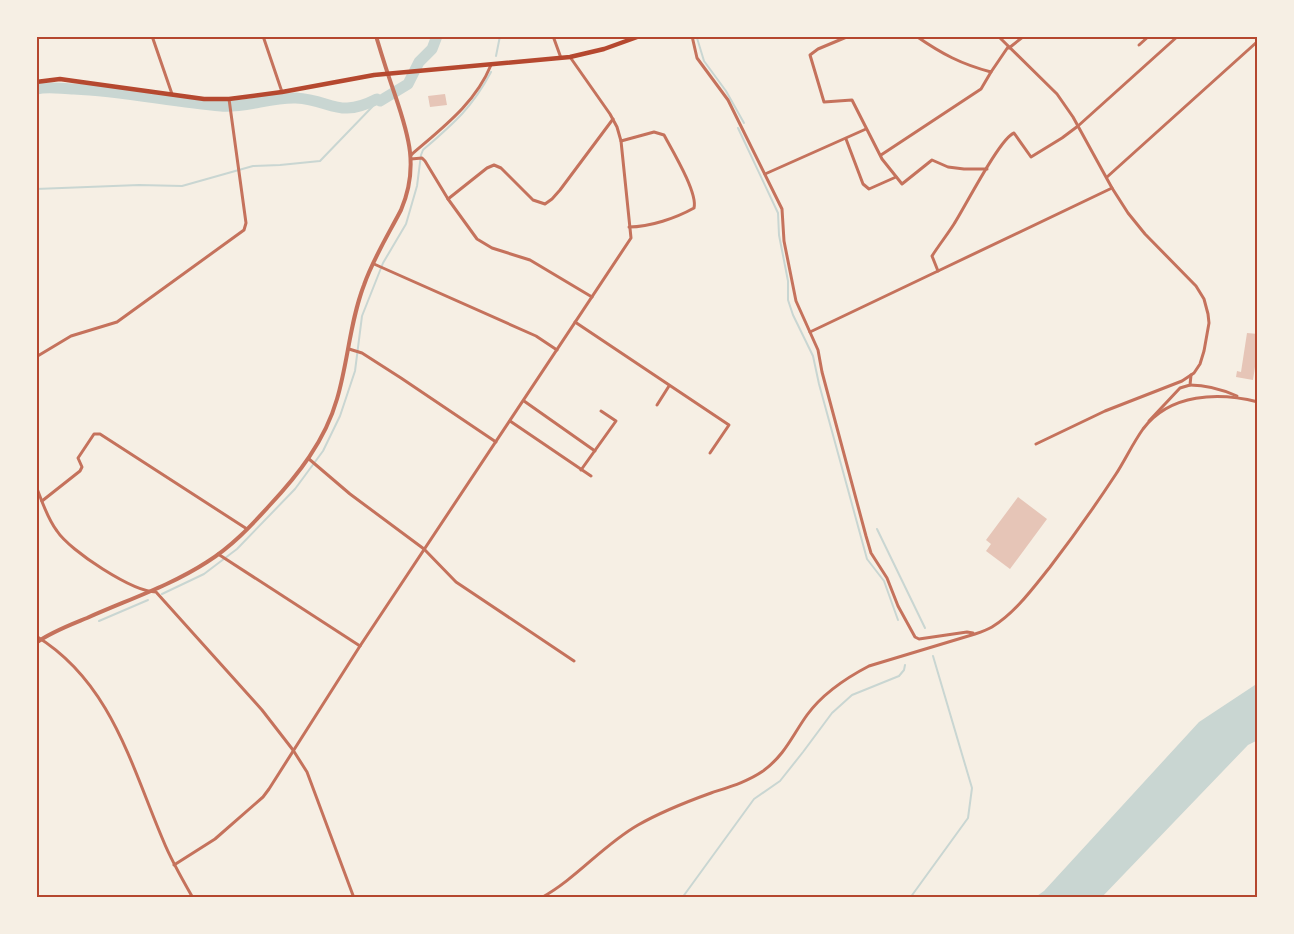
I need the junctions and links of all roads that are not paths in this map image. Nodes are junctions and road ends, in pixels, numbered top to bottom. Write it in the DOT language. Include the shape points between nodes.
graph roads {
  1 [pos="152,36"];
  2 [pos="263,36"];
  3 [pos="376,36"];
  4 [pos="553,36"];
  5 [pos="640,36"];
  6 [pos="692,36"];
  7 [pos="849,36"];
  8 [pos="916,36"];
  9 [pos="998,36"];
  10 [pos="1024,36"];
  11 [pos="1149,36"];
  12 [pos="1178,36"];
  13 [pos="1257,39"];
  14 [pos="1139,45"];
  15 [pos="1008,47"];
  16 [pos="561,58"];
  17 [pos="570,58"];
  18 [pos="491,65"];
  19 [pos="991,72"];
  20 [pos="388,74"];
  21 [pos="36,82"];
  22 [pos="282,92"];
  23 [pos="172,94"];
  24 [pos="230,103"];
  25 [pos="613,119"];
  26 [pos="1078,126"];
  27 [pos="866,129"];
  28 [pos="846,139"];
  29 [pos="621,141"];
  30 [pos="881,155"];
  31 [pos="411,157"];
  32 [pos="986,169"];
  33 [pos="764,174"];
  34 [pos="896,177"];
  35 [pos="1107,177"];
  36 [pos="1112,188"];
  37 [pos="448,199"];
  38 [pos="630,227"];
  39 [pos="374,264"];
  40 [pos="938,271"];
  41 [pos="592,297"];
  42 [pos="575,322"];
  43 [pos="810,332"];
  44 [pos="349,349"];
  45 [pos="557,350"];
  46 [pos="36,358"];
  47 [pos="1191,375"];
  48 [pos="1190,385"];
  49 [pos="670,386"];
  50 [pos="1240,398"];
  51 [pos="524,401"];
  52 [pos="1258,402"];
  53 [pos="657,405"];
  54 [pos="601,411"];
  55 [pos="510,421"];
  56 [pos="1144,428"];
  57 [pos="496,442"];
  58 [pos="1036,444"];
  59 [pos="595,451"];
  60 [pos="710,453"];
  61 [pos="309,459"];
  62 [pos="581,470"];
  63 [pos="591,476"];
  64 [pos="36,486"];
  65 [pos="42,501"];
  66 [pos="247,529"];
  67 [pos="424,549"];
  68 [pos="218,554"];
  69 [pos="147,592"];
  70 [pos="975,634"];
  71 [pos="36,636"];
  72 [pos="42,639"];
  73 [pos="36,643"];
  74 [pos="360,646"];
  75 [pos="574,661"];
  76 [pos="293,750"];
  77 [pos="174,865"];
  78 [pos="193,898"];
  79 [pos="354,898"];
  80 [pos="541,898"];
  1 -- 23 [label="street"];
  2 -- 22 [label="street"];
  3 -- 20 [label="street"];
  4 -- 16 [label="street"];
  5 -- 17 [label="main road"];
  6 -- 33 [label="street" via="697,58 728,100"];
  7 -- 27 [label="street" via="810,55 824,102 852,100"];
  8 -- 19 [label="street" via="968,66"];
  9 -- 15 [label="street"];
  10 -- 15 [label="street"];
  11 -- 14 [label="street"];
  12 -- 26 [label="street"];
  13 -- 35 [label="street"];
  15 -- 19 [label="street"];
  15 -- 26 [label="street" via="1047,82"];
  16 -- 17 [label="main road"];
  16 -- 18 [label="main road"];
  17 -- 25 [label="street"];
  18 -- 20 [label="main road"];
  18 -- 31 [label="street" via="462,110"];
  19 -- 30 [label="street" via="980,88"];
  20 -- 22 [label="main road"];
  20 -- 31 [label="street"];
  21 -- 23 [label="main road" via="74,81"];
  22 -- 24 [label="main road"];
  23 -- 24 [label="main road"];
  24 -- 46 [label="street" via="246,223 244,230 117,322 72,336"];
  25 -- 29 [label="street"];
  25 -- 37 [label="street" via="549,202 542,204 534,200 494,165"];
  26 -- 32 [label="street" via="1031,156 1014,133 1009,135"];
  26 -- 35 [label="street"];
  27 -- 28 [label="street"];
  27 -- 30 [label="street"];
  28 -- 33 [label="street"];
  28 -- 34 [label="street" via="863,184 869,189"];
  29 -- 38 [label="street"];
  29 -- 38 [label="street" via="654,132 664,135 691,188 695,203 694,208 686,212 640,227"];
  30 -- 34 [label="street"];
  31 -- 37 [label="street" via="420,158 432,170"];
  31 -- 39 [label="street" via="406,198"];
  32 -- 34 [label="street" via="948,167 932,160 902,184"];
  32 -- 40 [label="street" via="932,256"];
  33 -- 43 [label="street" via="782,209 793,288"];
  35 -- 36 [label="street"];
  36 -- 40 [label="street"];
  36 -- 47 [label="street" via="1131,218 1196,286 1204,299 1209,323 1200,364"];
  37 -- 41 [label="street" via="477,240 530,260"];
  38 -- 41 [label="street" via="630,238"];
  39 -- 44 [label="street" via="360,295"];
  39 -- 45 [label="street" via="528,332"];
  40 -- 43 [label="street"];
  41 -- 42 [label="street"];
  42 -- 45 [label="street"];
  42 -- 49 [label="street"];
  43 -- 70 [label="street" via="818,350 871,553 887,578 912,634 919,638 967,632"];
  44 -- 57 [label="street" via="401,378"];
  44 -- 61 [label="street" via="337,402"];
  45 -- 51 [label="street"];
  47 -- 48 [label="street"];
  47 -- 58 [label="street"];
  48 -- 50 [label="street" via="1218,388"];
  48 -- 56 [label="street" via="1180,388"];
  49 -- 53 [label="street"];
  49 -- 60 [label="street" via="729,425"];
  50 -- 52 [label="street"];
  50 -- 56 [label="street" via="1220,395 1186,400"];
  51 -- 55 [label="street"];
  51 -- 59 [label="street"];
  54 -- 59 [label="street" via="616,421"];
  55 -- 57 [label="street"];
  55 -- 62 [label="street"];
  56 -- 70 [label="street" via="1082,524 1026,596 991,628"];
  57 -- 67 [label="street"];
  59 -- 62 [label="street"];
  61 -- 66 [label="street"];
  61 -- 67 [label="street"];
  62 -- 63 [label="street"];
  64 -- 65 [label="street"];
  65 -- 66 [label="street" via="80,471 82,467 78,458 94,434 100,434"];
  65 -- 69 [label="street" via="65,541 86,558"];
  66 -- 68 [label="street"];
  67 -- 74 [label="street"];
  67 -- 75 [label="street" via="456,582"];
  68 -- 69 [label="street"];
  68 -- 74 [label="street"];
  69 -- 72 [label="street"];
  69 -- 76 [label="street" via="156,592 262,710"];
  70 -- 80 [label="street" via="869,666 854,674 816,705 782,754 761,772 742,783 679,805 637,825 569,880"];
  71 -- 72 [label="street"];
  72 -- 73 [label="street"];
  72 -- 77 [label="street" via="79,671 105,710 128,751"];
  74 -- 76 [label="street"];
  76 -- 77 [label="street" via="263,797 214,839"];
  76 -- 79 [label="street" via="307,772"];
  77 -- 78 [label="street"];
}
